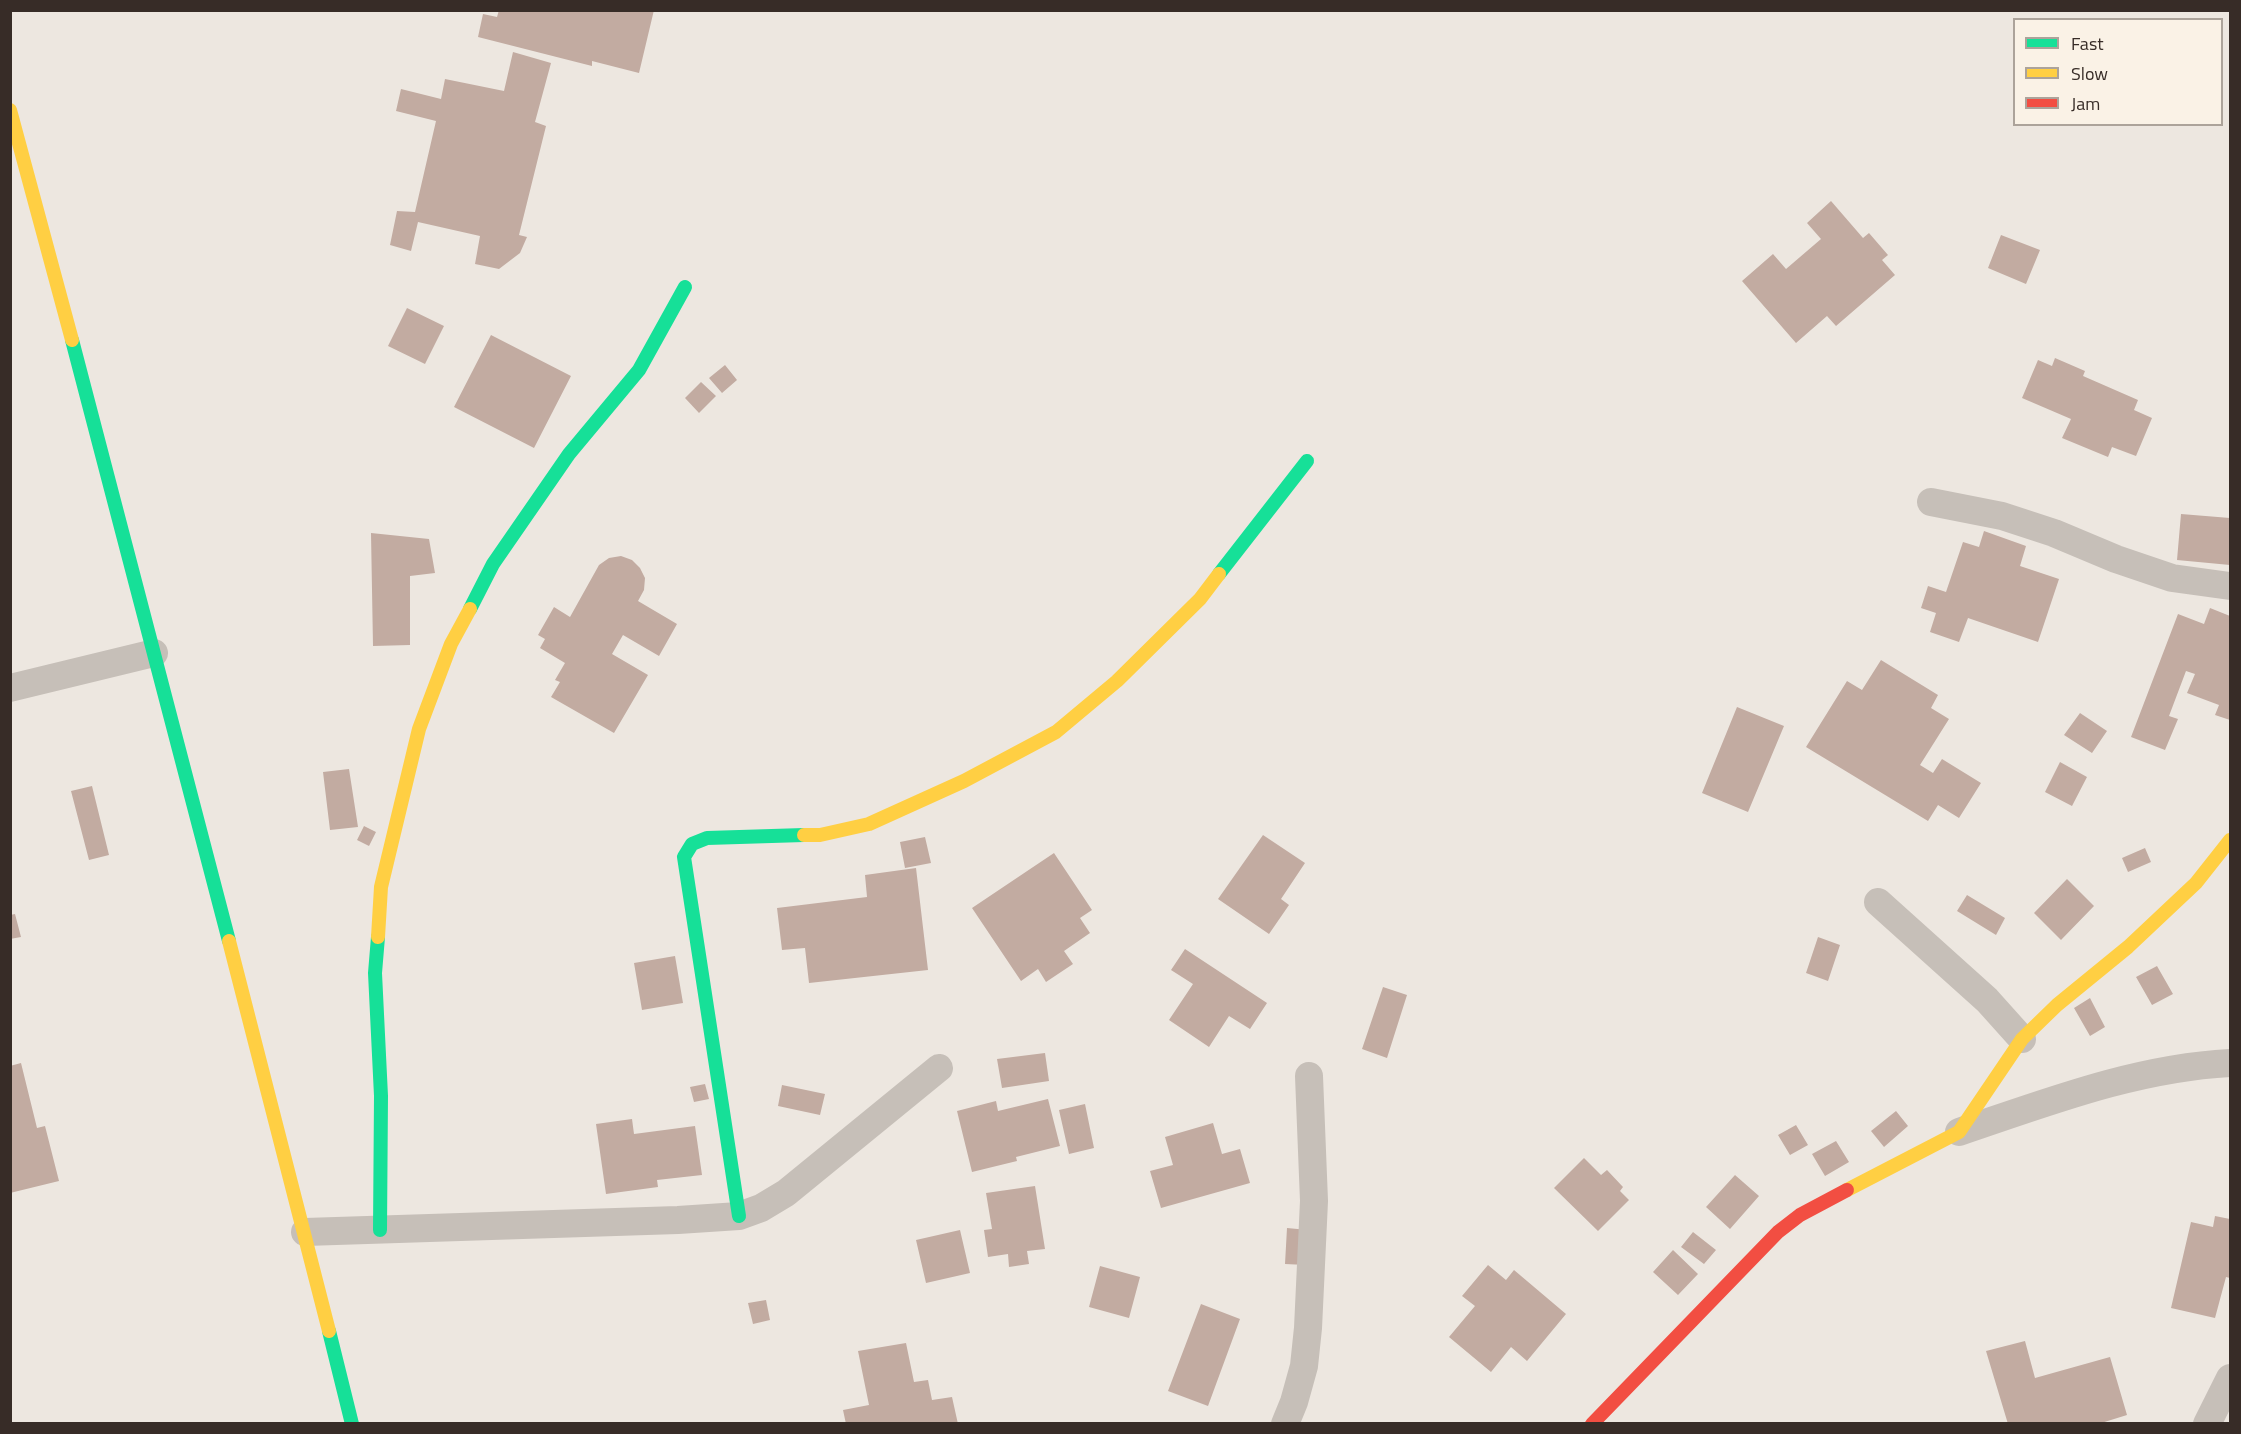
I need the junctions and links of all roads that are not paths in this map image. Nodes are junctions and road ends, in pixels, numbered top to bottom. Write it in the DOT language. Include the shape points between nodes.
graph roads {
  1 [pos="10,110"];
  2 [pos="20,189"];
  3 [pos="685,287"];
  4 [pos="1306,461"];
  5 [pos="1931,502"];
  6 [pos="2230,586"];
  7 [pos="154,653"];
  8 [pos="10,688"];
  9 [pos="2230,840"];
  10 [pos="1878,902"];
  11 [pos="2022,1039"];
  12 [pos="2230,1063"];
  13 [pos="939,1068"];
  14 [pos="1309,1076"];
  15 [pos="1959,1132"];
  16 [pos="740,1216"];
  17 [pos="380,1230"];
  18 [pos="305,1232"];
  19 [pos="2230,1378"];
  20 [pos="352,1424"];
  21 [pos="1285,1424"];
  22 [pos="1592,1424"];
  23 [pos="2206,1424"];
  1 -- 2 [label="street"];
  2 -- 7 [label="street"];
  3 -- 17 [label="street" via="639,370 568,454 493,564 451,644 419,729 381,887 375,973 381,1118"];
  4 -- 16 [label="street" via="1200,599 1117,681 1056,732 964,781 869,824 820,835 707,838 688,846 684,857"];
  5 -- 6 [label="street" via="2002,516 2172,578"];
  7 -- 8 [label="street"];
  7 -- 18 [label="street"];
  9 -- 11 [label="street" via="2196,883"];
  10 -- 11 [label="street" via="1987,1000"];
  11 -- 15 [label="street"];
  12 -- 15 [label="street" via="2146,1073"];
  13 -- 16 [label="street" via="786,1193"];
  14 -- 21 [label="street" via="1314,1201 1308,1328 1304,1366"];
  15 -- 22 [label="street" via="1800,1215 1778,1232"];
  16 -- 17 [label="street"];
  17 -- 18 [label="street"];
  18 -- 20 [label="street"];
  19 -- 23 [label="street"];
}
